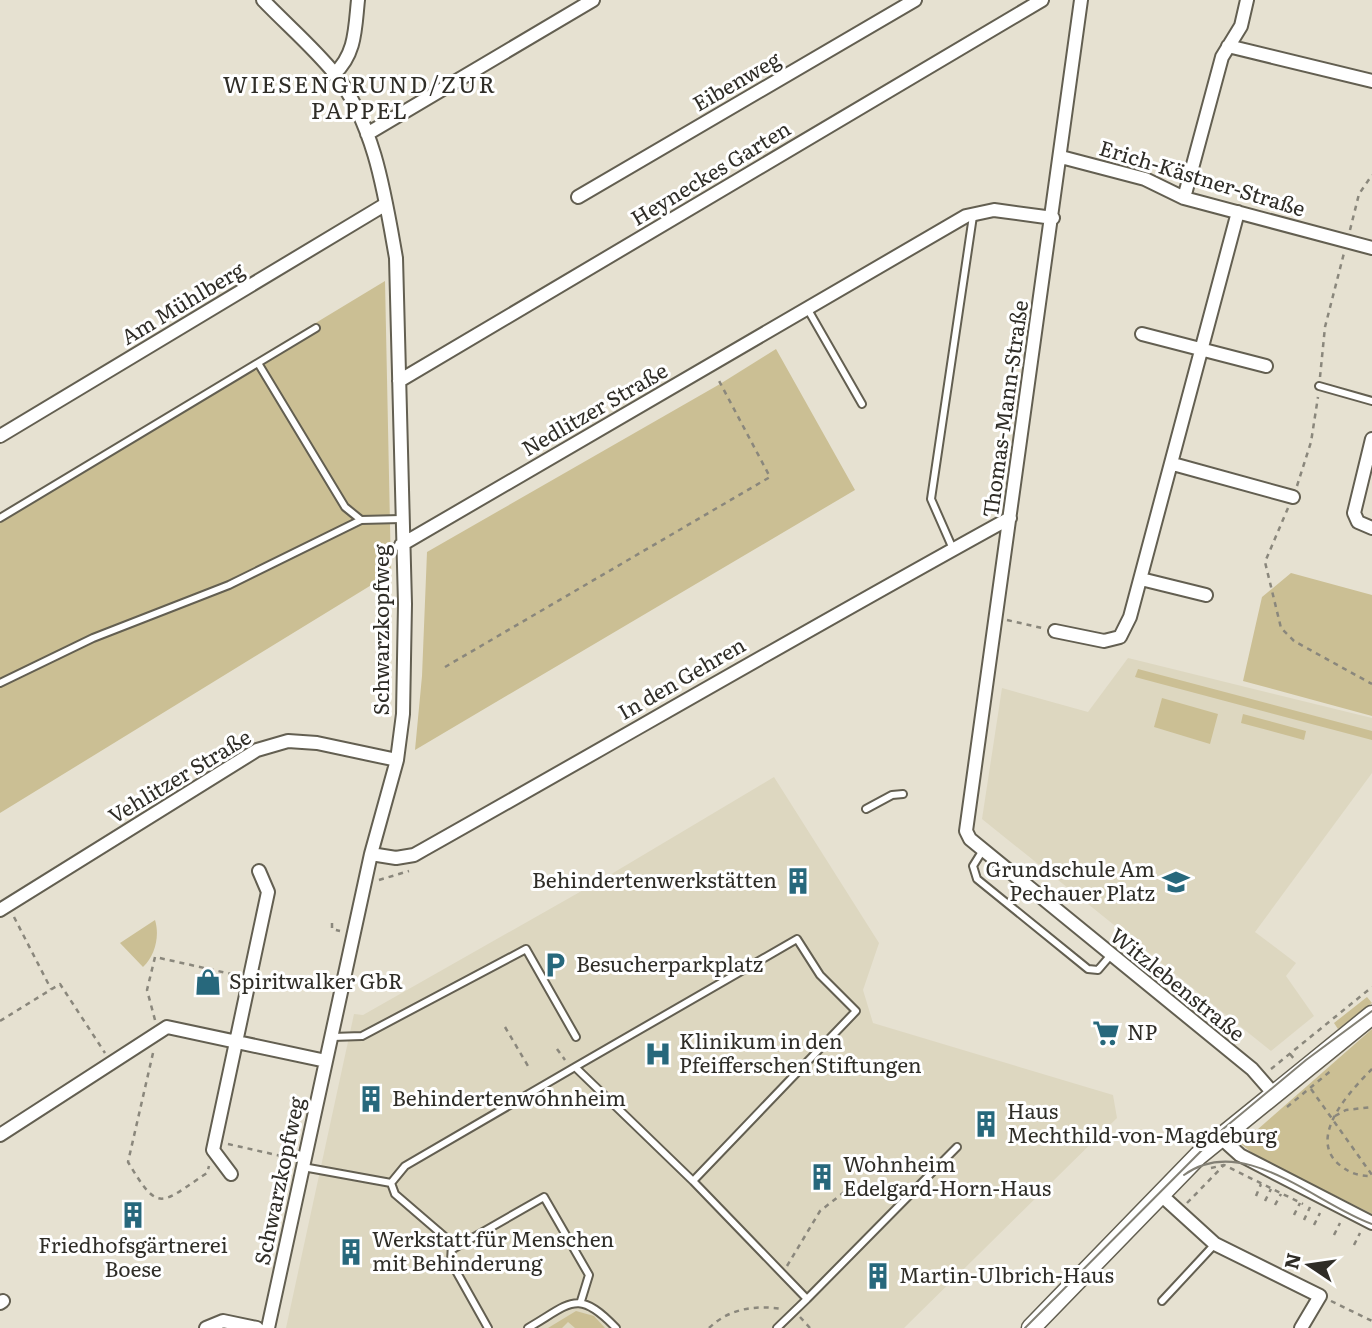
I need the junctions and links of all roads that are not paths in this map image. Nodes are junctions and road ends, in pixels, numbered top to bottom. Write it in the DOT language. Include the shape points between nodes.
graph roads {
  1 [pos="263,0"];
  2 [pos="358,0"];
  3 [pos="593,0"];
  4 [pos="915,0"];
  5 [pos="1042,0"];
  6 [pos="1082,0"];
  7 [pos="1247,0"];
  8 [pos="1228,46"];
  9 [pos="334,74"];
  10 [pos="1372,81"];
  11 [pos="367,134"];
  12 [pos="1061,157"];
  13 [pos="578,197"];
  14 [pos="1184,198"];
  15 [pos="386,204"];
  16 [pos="1238,212"];
  17 [pos="973,214"];
  18 [pos="1053,218"];
  19 [pos="1372,248"];
  20 [pos="807,308"];
  21 [pos="316,328"];
  22 [pos="1142,334"];
  23 [pos="1202,350"];
  24 [pos="258,363"];
  25 [pos="1266,366"];
  26 [pos="398,382"];
  27 [pos="1319,386"];
  28 [pos="1372,401"];
  29 [pos="862,404"];
  30 [pos="0,436"];
  31 [pos="1372,439"];
  32 [pos="1172,464"];
  33 [pos="1293,497"];
  34 [pos="0,518"];
  35 [pos="1010,518"];
  36 [pos="401,519"];
  37 [pos="361,520"];
  38 [pos="1372,528"];
  39 [pos="401,545"];
  40 [pos="953,549"];
  41 [pos="1141,579"];
  42 [pos="1206,595"];
  43 [pos="1055,631"];
  44 [pos="0,683"];
  45 [pos="397,760"];
  46 [pos="903,794"];
  47 [pos="866,809"];
  48 [pos="966,823"];
  49 [pos="983,849"];
  50 [pos="371,854"];
  51 [pos="258,871"];
  52 [pos="4,907"];
  53 [pos="1110,956"];
  54 [pos="1372,1015"];
  55 [pos="332,1037"];
  56 [pos="576,1037"];
  57 [pos="236,1040"];
  58 [pos="326,1061"];
  59 [pos="575,1068"];
  60 [pos="1273,1093"];
  61 [pos="0,1135"];
  62 [pos="1220,1137"];
  63 [pos="957,1147"];
  64 [pos="304,1164"];
  65 [pos="231,1174"];
  66 [pos="692,1181"];
  67 [pos="391,1183"];
  68 [pos="1160,1194"];
  69 [pos="1372,1223"];
  70 [pos="1215,1244"];
  71 [pos="453,1249"];
  72 [pos="807,1299"];
  73 [pos="581,1301"];
  74 [pos="1162,1301"];
  75 [pos="206,1328"];
  76 [pos="257,1328"];
  77 [pos="268,1328"];
  78 [pos="488,1328"];
  79 [pos="528,1328"];
  80 [pos="616,1328"];
  81 [pos="777,1328"];
  82 [pos="1031,1328"];
  83 [pos="1301,1328"];
  1 -- 9 [label="street, Schwarzkopfweg"];
  2 -- 9 [label="street" via="353,46"];
  3 -- 11 [label="street"];
  4 -- 13 [label="street, Eibenweg"];
  5 -- 26 [label="street, Heyneckes Garten"];
  6 -- 12 [label="street, Thomas-Mann-Straße"];
  7 -- 8 [label="street" via="1241,26"];
  8 -- 10 [label="street"];
  8 -- 14 [label="street"];
  9 -- 11 [label="street, Schwarzkopfweg"];
  11 -- 15 [label="street, Schwarzkopfweg"];
  12 -- 14 [label="street, Erich-Kästner-Straße" via="1145,179"];
  12 -- 18 [label="street, Thomas-Mann-Straße"];
  14 -- 16 [label="street, Erich-Kästner-Straße"];
  15 -- 26 [label="street, Schwarzkopfweg" via="396,258"];
  15 -- 30 [label="street, Am Mühlberg"];
  16 -- 19 [label="street, Erich-Kästner-Straße"];
  16 -- 23 [label="street"];
  17 -- 18 [label="street, Nedlitzer Straße" via="994,210"];
  17 -- 20 [label="street, Nedlitzer Straße"];
  17 -- 40 [label="lane" via="931,499"];
  18 -- 35 [label="street, Thomas-Mann-Straße"];
  20 -- 29 [label="lane"];
  20 -- 39 [label="street, Nedlitzer Straße"];
  21 -- 24 [label="lane"];
  22 -- 23 [label="street"];
  23 -- 25 [label="street"];
  23 -- 32 [label="street"];
  24 -- 34 [label="lane"];
  24 -- 37 [label="lane" via="345,507"];
  26 -- 36 [label="street, Schwarzkopfweg"];
  27 -- 28 [label="lane"];
  31 -- 38 [label="street" via="1354,513 1358,522"];
  32 -- 33 [label="street"];
  32 -- 41 [label="street"];
  35 -- 40 [label="street, In den Gehren"];
  35 -- 48 [label="street, Thomas-Mann-Straße"];
  36 -- 37 [label="lane"];
  36 -- 39 [label="street, Schwarzkopfweg"];
  37 -- 44 [label="lane" via="229,585 93,638"];
  39 -- 45 [label="street, Schwarzkopfweg" via="405,675"];
  40 -- 50 [label="street, In den Gehren" via="414,855"];
  41 -- 42 [label="street"];
  41 -- 43 [label="street" via="1120,637 1104,642"];
  45 -- 50 [label="street, Schwarzkopfweg"];
  45 -- 52 [label="street, Vehlitzer Straße" via="307,742 288,741 257,750"];
  46 -- 47 [label="lane"];
  48 -- 49 [label="street, Witzlebenstraße" via="970,839"];
  49 -- 53 [label="street, Witzlebenstraße"];
  49 -- 53 [label="lane" via="974,866 977,879 1089,970 1098,970"];
  50 -- 55 [label="street, Schwarzkopfweg"];
  51 -- 57 [label="street" via="268,892"];
  53 -- 60 [label="street, Witzlebenstraße" via="1261,1077"];
  54 -- 60 [label="main road"];
  55 -- 56 [label="lane" via="362,1037 526,949"];
  55 -- 58 [label="street, Schwarzkopfweg"];
  57 -- 58 [label="street"];
  57 -- 61 [label="street" via="177,1027 158,1031"];
  57 -- 65 [label="street" via="214,1145"];
  58 -- 64 [label="street, Schwarzkopfweg"];
  59 -- 66 [label="lane"];
  59 -- 66 [label="lane" via="797,939 820,975 856,1011"];
  59 -- 67 [label="lane" via="405,1167"];
  60 -- 62 [label="main road"];
  62 -- 68 [label="main road"];
  62 -- 69 [label="street" via="1240,1154"];
  63 -- 72 [label="lane"];
  64 -- 67 [label="lane"];
  64 -- 77 [label="street, Schwarzkopfweg"];
  66 -- 72 [label="lane"];
  67 -- 71 [label="lane" via="395,1194 452,1242"];
  68 -- 70 [label="street"];
  68 -- 82 [label="main road"];
  70 -- 74 [label="lane"];
  70 -- 83 [label="street" via="1320,1296"];
  71 -- 73 [label="lane" via="544,1197 589,1275"];
  71 -- 78 [label="lane" via="451,1262"];
  72 -- 81 [label="lane"];
  73 -- 79 [label="lane"];
  73 -- 80 [label="lane"];
  75 -- 76 [label="street" via="223,1321"];
}
